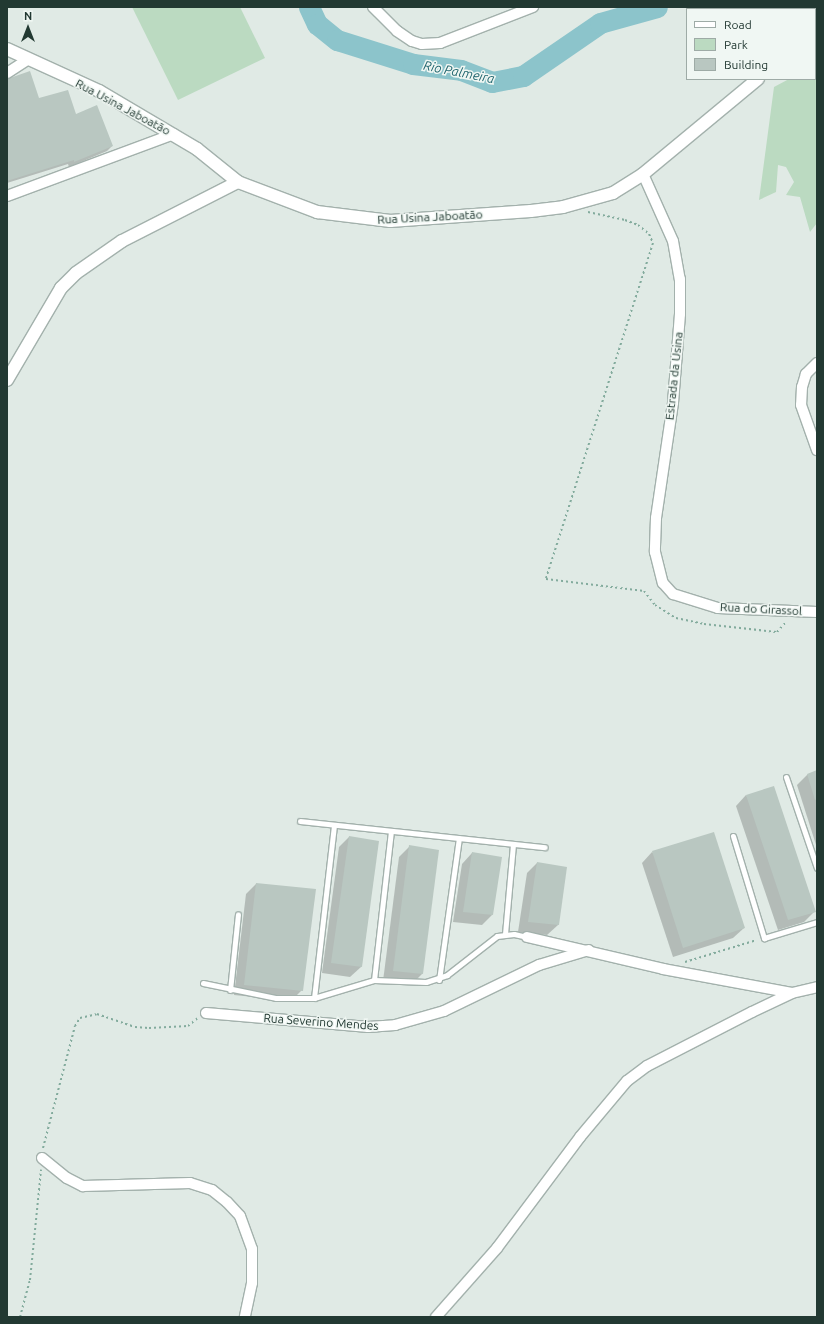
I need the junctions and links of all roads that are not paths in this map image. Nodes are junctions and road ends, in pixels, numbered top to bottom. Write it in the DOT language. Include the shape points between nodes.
graph roads {
  1 [pos="373,7"];
  2 [pos="533,7"];
  3 [pos="7,49"];
  4 [pos="27,60"];
  5 [pos="7,73"];
  6 [pos="757,80"];
  7 [pos="174,134"];
  8 [pos="643,174"];
  9 [pos="238,182"];
  10 [pos="7,196"];
  11 [pos="817,362"];
  12 [pos="7,380"];
  13 [pos="817,450"];
  14 [pos="663,583"];
  15 [pos="817,612"];
  16 [pos="786,777"];
  17 [pos="300,821"];
  18 [pos="334,824"];
  19 [pos="391,831"];
  20 [pos="733,836"];
  21 [pos="459,838"];
  22 [pos="513,844"];
  23 [pos="545,847"];
  24 [pos="817,868"];
  25 [pos="238,914"];
  26 [pos="817,922"];
  27 [pos="505,934"];
  28 [pos="527,937"];
  29 [pos="589,950"];
  30 [pos="374,980"];
  31 [pos="439,980"];
  32 [pos="203,983"];
  33 [pos="817,987"];
  34 [pos="230,990"];
  35 [pos="792,993"];
  36 [pos="314,998"];
  37 [pos="206,1013"];
  38 [pos="42,1158"];
  39 [pos="245,1317"];
  40 [pos="436,1317"];
  1 -- 2 [label="street" via="412,42 422,44 440,43"];
  3 -- 4 [label="street, Rua Usina Jaboatão"];
  4 -- 5 [label="street"];
  4 -- 7 [label="street, Rua Usina Jaboatão" via="99,91"];
  6 -- 8 [label="street, Rua Usina Jaboatão"];
  7 -- 9 [label="street, Rua Usina Jaboatão"];
  7 -- 10 [label="street"];
  8 -- 9 [label="street, Rua Usina Jaboatão" via="613,193 563,207 390,221 317,212"];
  8 -- 14 [label="street, Estrada da Usina" via="672,241 680,279 673,403 656,518 655,552"];
  9 -- 12 [label="street" via="122,241 76,273 61,288"];
  11 -- 13 [label="street" via="806,374 801,405"];
  14 -- 15 [label="street, Rua do Girassol" via="673,594 718,608"];
  16 -- 24 [label="lane"];
  17 -- 18 [label="lane"];
  18 -- 19 [label="lane"];
  18 -- 36 [label="lane"];
  19 -- 21 [label="lane"];
  19 -- 30 [label="lane"];
  20 -- 26 [label="lane" via="764,938"];
  21 -- 22 [label="lane"];
  21 -- 31 [label="lane"];
  22 -- 23 [label="lane"];
  22 -- 27 [label="lane"];
  25 -- 34 [label="lane"];
  27 -- 28 [label="lane"];
  27 -- 31 [label="lane" via="487,942"];
  28 -- 29 [label="street"];
  29 -- 35 [label="street" via="662,969"];
  29 -- 37 [label="street, Rua Severino Mendes" via="539,965 444,1011 395,1025 368,1027"];
  30 -- 31 [label="lane" via="412,983"];
  30 -- 36 [label="lane"];
  32 -- 34 [label="lane"];
  33 -- 35 [label="street"];
  34 -- 36 [label="lane" via="276,998"];
  35 -- 40 [label="street" via="671,1053 627,1081 580,1137 497,1248"];
  38 -- 39 [label="street" via="67,1178 83,1186 190,1184 212,1190 240,1216 252,1249 252,1283"];
}
